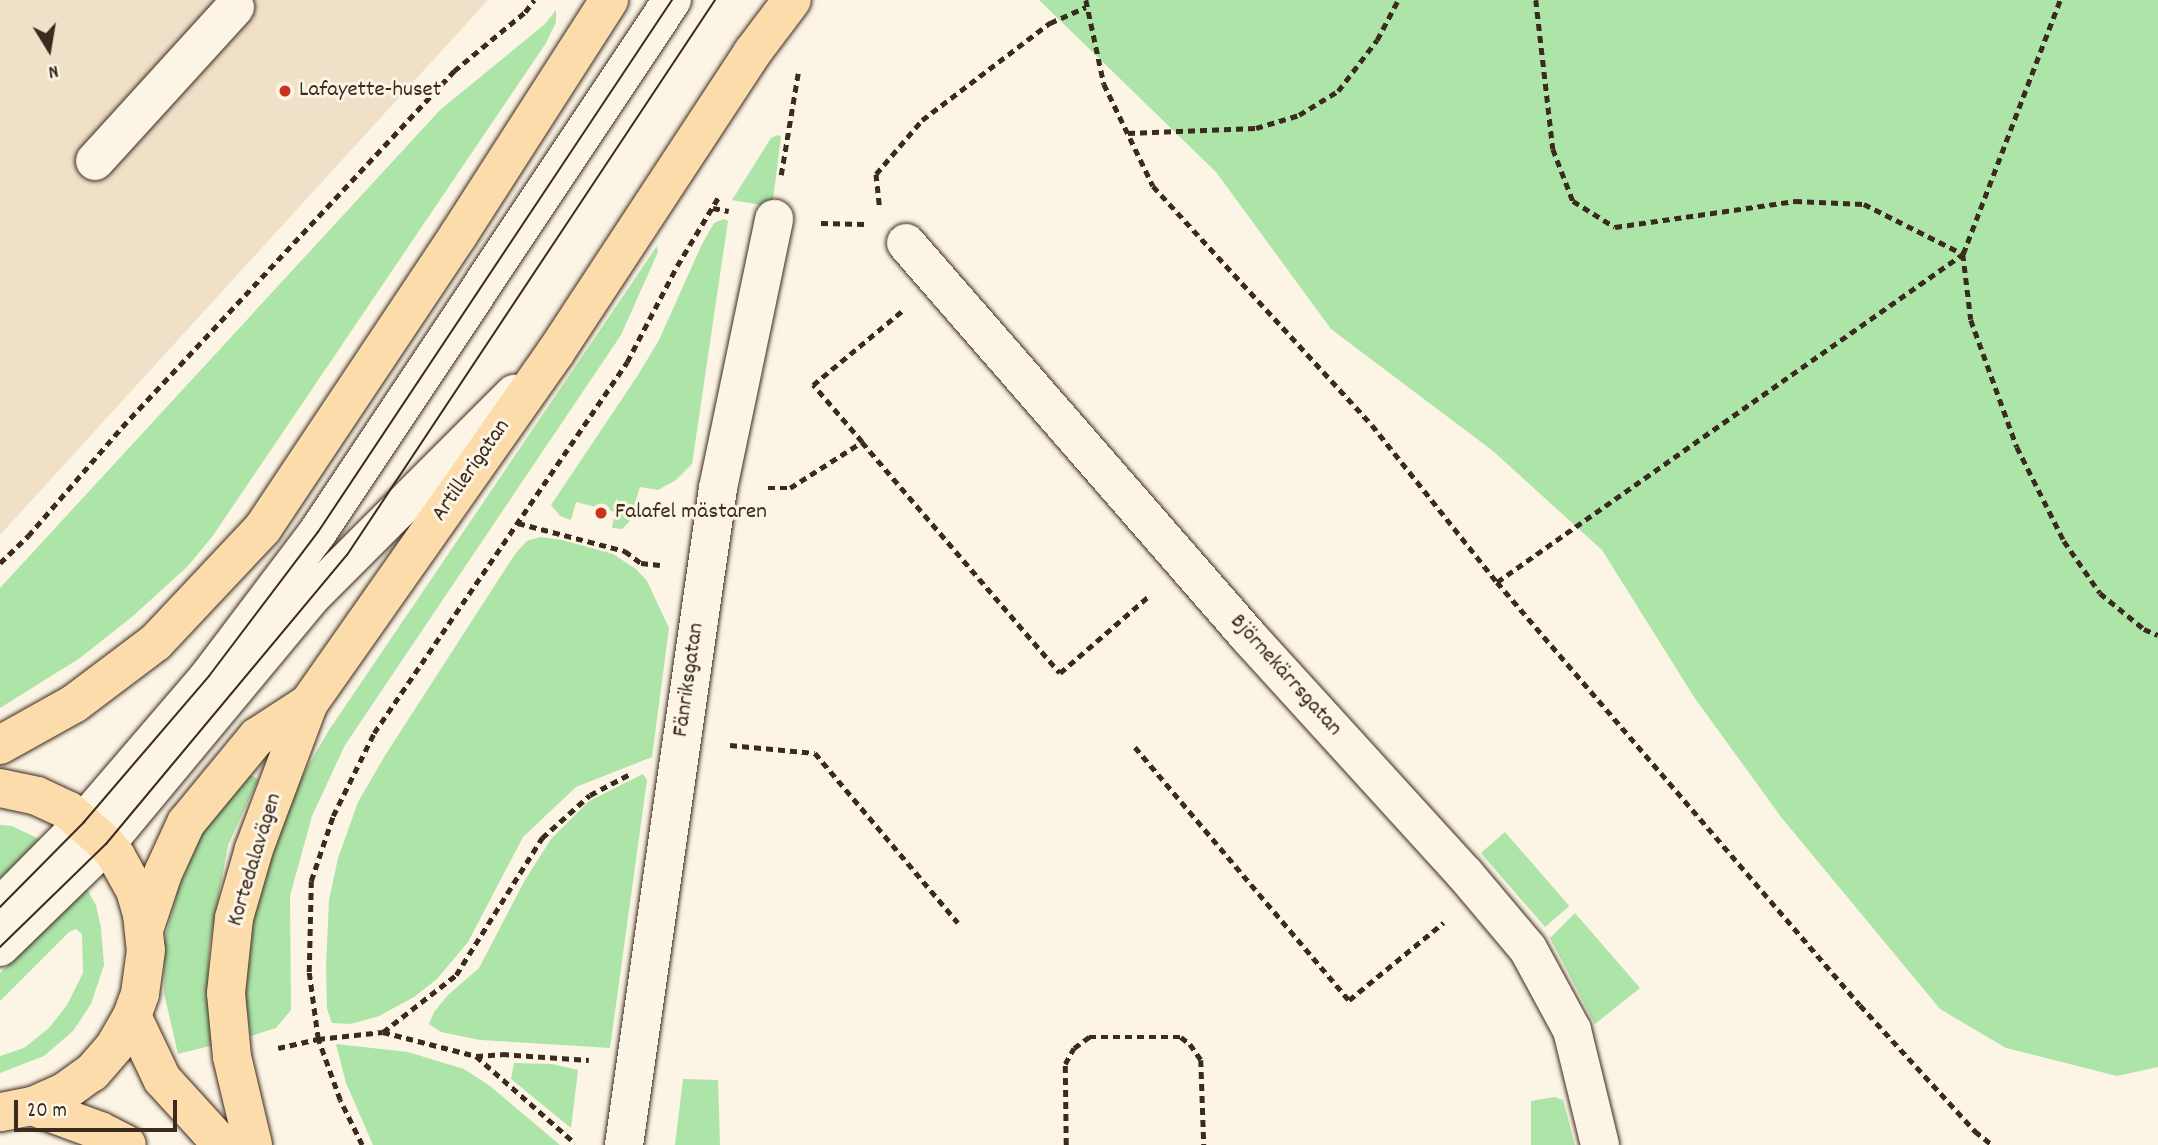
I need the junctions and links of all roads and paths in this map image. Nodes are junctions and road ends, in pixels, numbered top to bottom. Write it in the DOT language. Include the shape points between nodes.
graph roads {
  1 [pos="534,0"];
  2 [pos="609,0"];
  3 [pos="672,0"];
  4 [pos="792,0"];
  5 [pos="1086,0"];
  6 [pos="1398,0"];
  7 [pos="1536,0"];
  8 [pos="2060,0"];
  9 [pos="235,7"];
  10 [pos="1086,7"];
  11 [pos="786,85"];
  12 [pos="1128,133"];
  13 [pos="95,161"];
  14 [pos="726,186"];
  15 [pos="790,221"];
  16 [pos="893,234"];
  17 [pos="1964,254"];
  18 [pos="907,307"];
  19 [pos="555,353"];
  20 [pos="862,442"];
  21 [pos="762,488"];
  22 [pos="517,523"];
  23 [pos="0,563"];
  24 [pos="706,571"];
  25 [pos="1497,582"];
  26 [pos="1152,593"];
  27 [pos="2158,635"];
  28 [pos="309,703"];
  29 [pos="0,745"];
  30 [pos="1135,747"];
  31 [pos="678,763"];
  32 [pos="0,788"];
  33 [pos="95,833"];
  34 [pos="0,907"];
  35 [pos="1446,920"];
  36 [pos="958,923"];
  37 [pos="145,927"];
  38 [pos="0,947"];
  39 [pos="132,1016"];
  40 [pos="383,1032"];
  41 [pos="318,1039"];
  42 [pos="476,1056"];
  43 [pos="636,1062"];
  44 [pos="16,1109"];
  45 [pos="127,1145"];
  46 [pos="222,1145"];
  47 [pos="253,1145"];
  48 [pos="362,1145"];
  49 [pos="581,1145"];
  50 [pos="624,1145"];
  51 [pos="1066,1145"];
  52 [pos="1204,1145"];
  53 [pos="1600,1145"];
  54 [pos="1992,1145"];
  1 -- 23 [label="path" via="454,71"];
  2 -- 29 [label="main road" via="263,528 156,642 75,704"];
  3 -- 33 [label="street" via="318,532"];
  4 -- 19 [label="main road, Artillerigatan" via="752,52"];
  5 -- 10 [label="path"];
  6 -- 12 [label="path" via="1377,40 1338,91 1298,115 1256,128"];
  7 -- 17 [label="path" via="1553,149 1573,201 1615,227 1795,201 1864,204"];
  8 -- 17 [label="path"];
  9 -- 13 [label="street"];
  10 -- 12 [label="path" via="1104,84"];
  10 -- 16 [label="path" via="1050,23 922,120 876,174"];
  11 -- 15 [label="path" via="800,62"];
  12 -- 25 [label="path" via="1153,186 1371,425"];
  14 -- 22 [label="path" via="627,362"];
  15 -- 16 [label="path"];
  15 -- 24 [label="street, Fänriksgatan" via="718,488"];
  16 -- 53 [label="street, Björnekärrsgatan" via="1528,949 1572,1030"];
  17 -- 25 [label="path"];
  17 -- 27 [label="path" via="1971,320 2017,447 2064,541 2100,593"];
  18 -- 20 [label="path" via="813,385"];
  19 -- 28 [label="main road, Artillerigatan"];
  19 -- 33 [label="street" via="312,596"];
  20 -- 21 [label="path" via="790,488"];
  20 -- 26 [label="path" via="1060,673"];
  22 -- 24 [label="path" via="625,551 641,563"];
  22 -- 41 [label="path" via="374,733 333,816 311,881 309,972"];
  24 -- 31 [label="street, Fänriksgatan"];
  25 -- 54 [label="path" via="1860,1005"];
  28 -- 37 [label="main road, Artillerigatan" via="257,737 186,823"];
  28 -- 47 [label="main road, Kortedalavägen" via="254,849 234,918 226,993 232,1057"];
  30 -- 35 [label="path" via="1349,1000"];
  31 -- 36 [label="path" via="720,744 815,753"];
  31 -- 40 [label="path" via="640,769 590,795 542,838 456,975"];
  31 -- 43 [label="street, Fänriksgatan"];
  32 -- 33 [label="main road, Artillerigatan" via="37,796"];
  33 -- 34 [label="street"];
  33 -- 37 [label="main road, Artillerigatan" via="129,878"];
  33 -- 38 [label="street"];
  37 -- 39 [label="main road, Artillerigatan" via="145,972"];
  39 -- 44 [label="main road, Artillerigatan" via="115,1046 92,1072 64,1092"];
  39 -- 46 [label="main road" via="162,1079"];
  40 -- 41 [label="path"];
  40 -- 42 [label="path"];
  41 -- 48 [label="path"];
  42 -- 43 [label="path"];
  42 -- 49 [label="path"];
  43 -- 50 [label="street, Fänriksgatan"];
  44 -- 45 [label="main road" via="100,1131"];
  51 -- 52 [label="path" via="1065,1064 1074,1048 1089,1037 1181,1037 1190,1044 1201,1060"];
}
